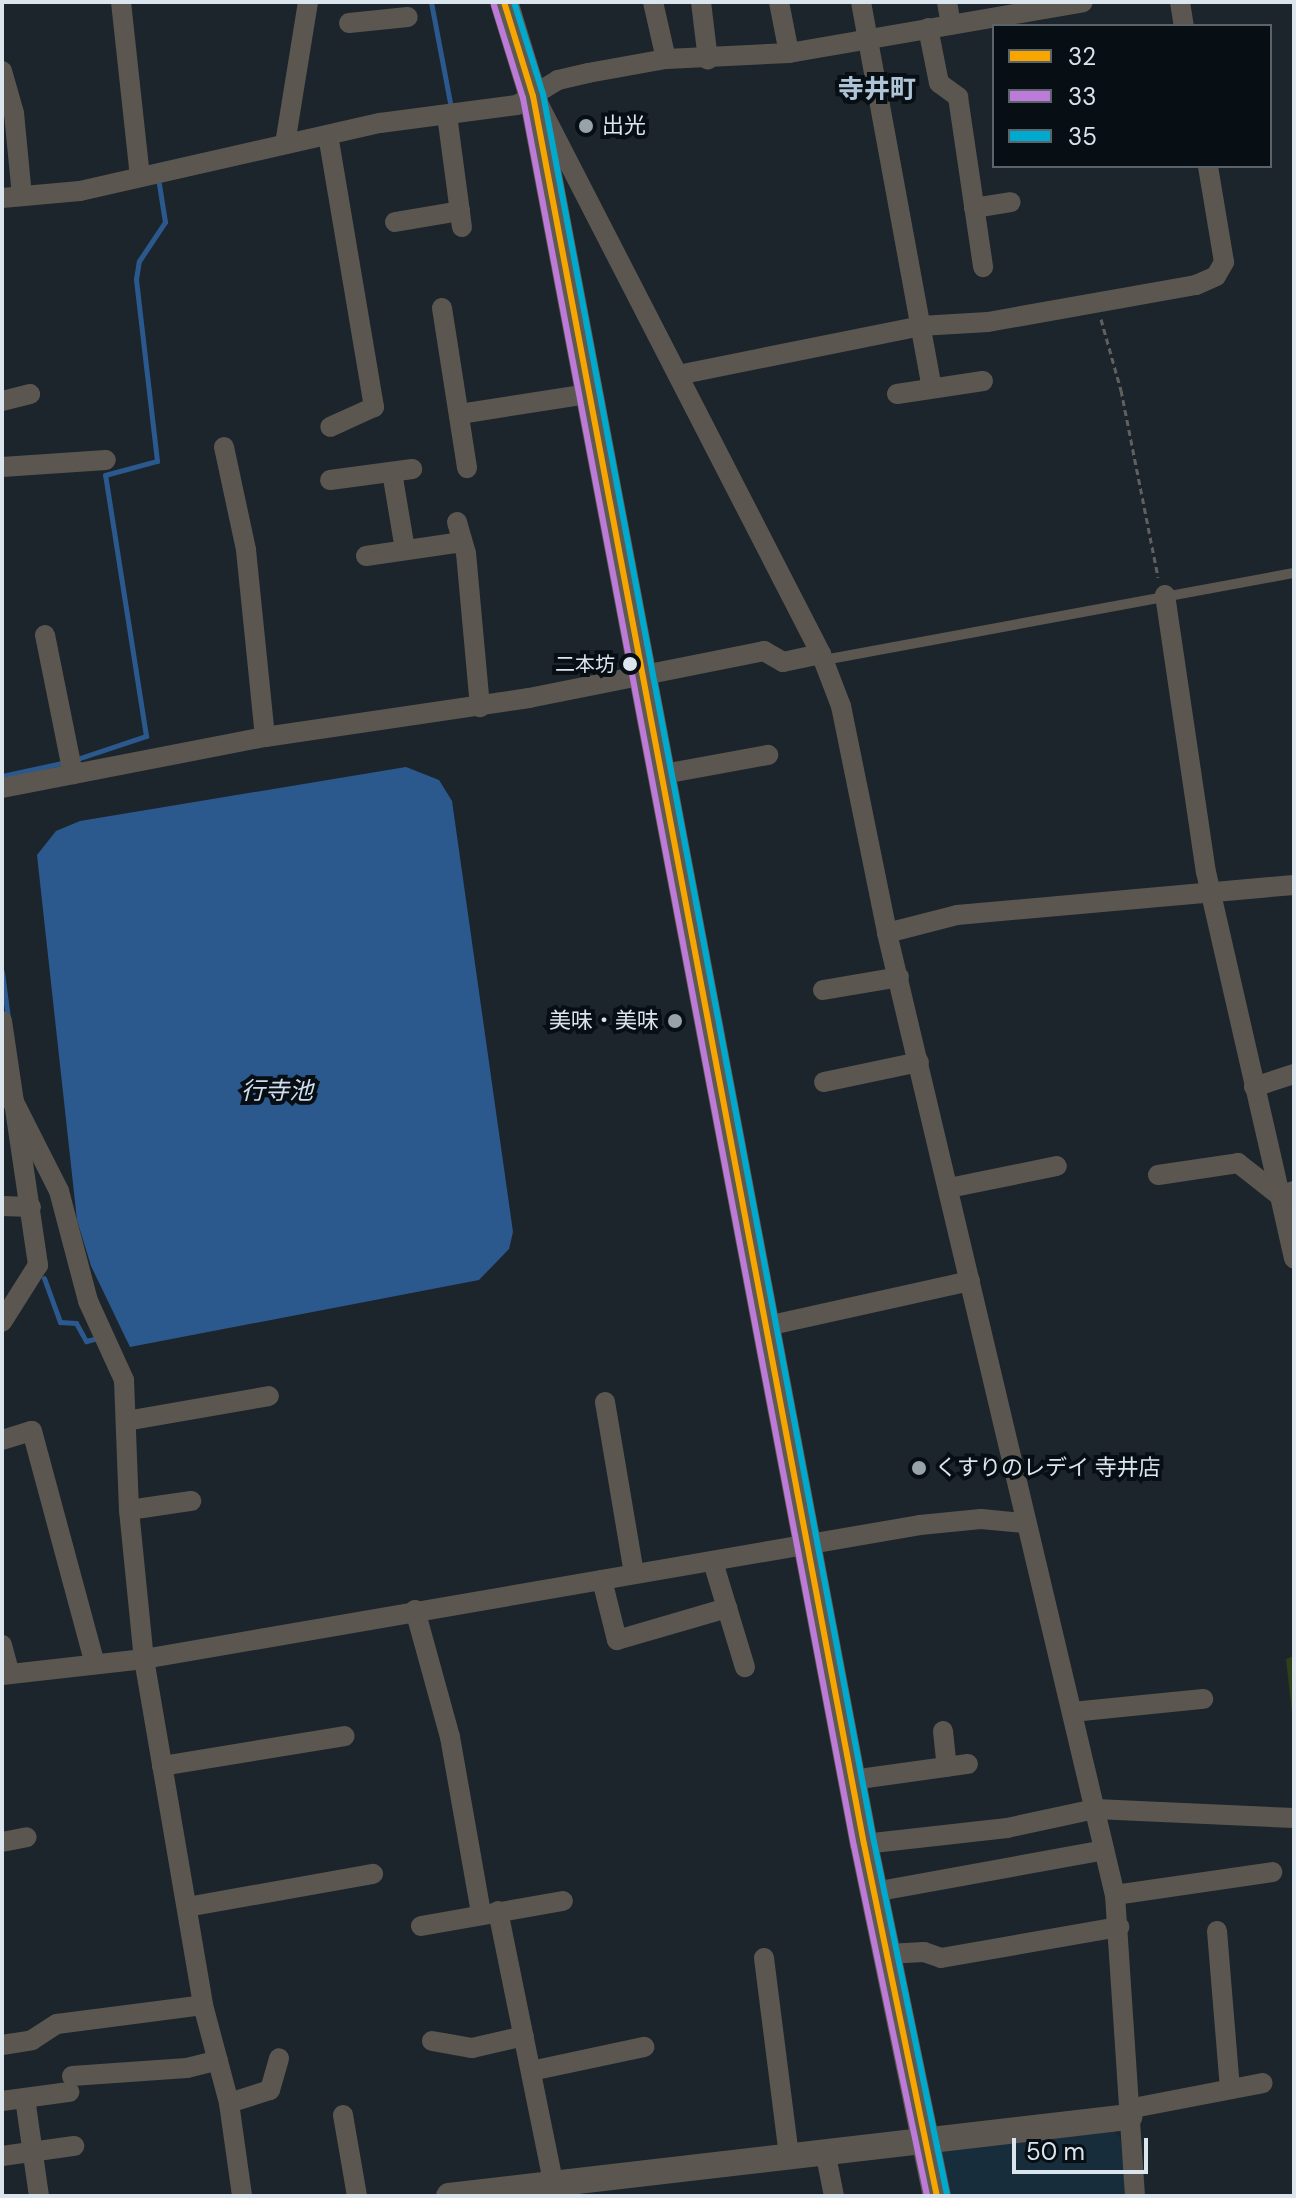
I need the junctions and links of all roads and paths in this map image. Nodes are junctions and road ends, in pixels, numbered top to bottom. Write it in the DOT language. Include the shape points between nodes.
graph roads {
  1 [pos="121,2"];
  2 [pos="308,2"];
  3 [pos="504,2"];
  4 [pos="653,2"];
  5 [pos="701,2"];
  6 [pos="779,2"];
  7 [pos="861,2"];
  8 [pos="947,2"];
  9 [pos="1083,2"];
  10 [pos="1180,2"];
  11 [pos="1045,5"];
  12 [pos="396,12"];
  13 [pos="349,23"];
  14 [pos="951,24"];
  15 [pos="1184,24"];
  16 [pos="928,28"];
  17 [pos="868,38"];
  18 [pos="789,53"];
  19 [pos="666,59"];
  20 [pos="708,60"];
  21 [pos="2,71"];
  22 [pos="533,96"];
  23 [pos="8,114"];
  24 [pos="447,115"];
  25 [pos="328,135"];
  26 [pos="286,139"];
  27 [pos="1208,168"];
  28 [pos="140,177"];
  29 [pos="12,197"];
  30 [pos="1011,202"];
  31 [pos="974,208"];
  32 [pos="395,222"];
  33 [pos="983,267"];
  34 [pos="1096,302"];
  35 [pos="442,308"];
  36 [pos="920,326"];
  37 [pos="678,375"];
  38 [pos="983,381"];
  39 [pos="932,388"];
  40 [pos="30,394"];
  41 [pos="588,394"];
  42 [pos="897,394"];
  43 [pos="2,401"];
  44 [pos="460,414"];
  45 [pos="330,427"];
  46 [pos="224,447"];
  47 [pos="106,460"];
  48 [pos="2,467"];
  49 [pos="467,468"];
  50 [pos="330,480"];
  51 [pos="405,550"];
  52 [pos="366,556"];
  53 [pos="1294,573"];
  54 [pos="1165,595"];
  55 [pos="45,635"];
  56 [pos="822,657"];
  57 [pos="646,673"];
  58 [pos="480,707"];
  59 [pos="265,737"];
  60 [pos="768,755"];
  61 [pos="71,766"];
  62 [pos="664,774"];
  63 [pos="2,788"];
  64 [pos="1294,885"];
  65 [pos="1213,896"];
  66 [pos="887,933"];
  67 [pos="899,977"];
  68 [pos="823,990"];
  69 [pos="2,1021"];
  70 [pos="919,1062"];
  71 [pos="1294,1074"];
  72 [pos="824,1082"];
  73 [pos="1254,1087"];
  74 [pos="7,1098"];
  75 [pos="1057,1166"];
  76 [pos="1158,1175"];
  77 [pos="949,1188"];
  78 [pos="1287,1194"];
  79 [pos="2,1206"];
  80 [pos="31,1207"];
  81 [pos="1294,1258"];
  82 [pos="970,1281"];
  83 [pos="2,1322"];
  84 [pos="767,1326"];
  85 [pos="269,1396"];
  86 [pos="605,1402"];
  87 [pos="126,1421"];
  88 [pos="2,1440"];
  89 [pos="191,1501"];
  90 [pos="129,1510"];
  91 [pos="1024,1523"];
  92 [pos="808,1546"];
  93 [pos="713,1562"];
  94 [pos="634,1574"];
  95 [pos="602,1580"];
  96 [pos="727,1608"];
  97 [pos="415,1610"];
  98 [pos="2,1645"];
  99 [pos="144,1659"];
  100 [pos="95,1664"];
  101 [pos="745,1667"];
  102 [pos="6,1675"];
  103 [pos="1203,1699"];
  104 [pos="1072,1712"];
  105 [pos="943,1731"];
  106 [pos="345,1736"];
  107 [pos="968,1764"];
  108 [pos="162,1766"];
  109 [pos="947,1767"];
  110 [pos="852,1780"];
  111 [pos="1095,1809"];
  112 [pos="1294,1818"];
  113 [pos="27,1837"];
  114 [pos="2,1842"];
  115 [pos="864,1844"];
  116 [pos="1104,1850"];
  117 [pos="1272,1872"];
  118 [pos="373,1874"];
  119 [pos="874,1892"];
  120 [pos="1115,1895"];
  121 [pos="563,1901"];
  122 [pos="187,1907"];
  123 [pos="490,1912"];
  124 [pos="421,1926"];
  125 [pos="1119,1927"];
  126 [pos="1217,1931"];
  127 [pos="887,1954"];
  128 [pos="764,1958"];
  129 [pos="203,2005"];
  130 [pos="524,2036"];
  131 [pos="432,2041"];
  132 [pos="2,2045"];
  133 [pos="644,2047"];
  134 [pos="279,2058"];
  135 [pos="218,2060"];
  136 [pos="531,2071"];
  137 [pos="1263,2083"];
  138 [pos="1230,2088"];
  139 [pos="25,2098"];
  140 [pos="2,2101"];
  141 [pos="229,2103"];
  142 [pos="1128,2113"];
  143 [pos="343,2115"];
  144 [pos="926,2140"];
  145 [pos="74,2146"];
  146 [pos="32,2151"];
  147 [pos="825,2151"];
  148 [pos="789,2155"];
  149 [pos="2,2156"];
  150 [pos="555,2188"];
  151 [pos="39,2196"];
  152 [pos="242,2196"];
  153 [pos="357,2196"];
  154 [pos="449,2196"];
  155 [pos="834,2196"];
  156 [pos="937,2196"];
  157 [pos="1135,2196"];
  1 -- 28 [label="street"];
  2 -- 26 [label="street"];
  3 -- 22 [label="main road"];
  4 -- 19 [label="street"];
  5 -- 20 [label="street"];
  6 -- 18 [label="street"];
  7 -- 17 [label="street"];
  8 -- 14 [label="street"];
  9 -- 11 [label="street"];
  10 -- 15 [label="street"];
  11 -- 14 [label="street"];
  12 -- 13 [label="street"];
  14 -- 16 [label="street"];
  16 -- 17 [label="street"];
  16 -- 31 [label="street" via="939,83 958,97"];
  17 -- 18 [label="street"];
  17 -- 36 [label="street"];
  18 -- 20 [label="street"];
  19 -- 20 [label="street"];
  19 -- 22 [label="street" via="558,80"];
  21 -- 23 [label="street"];
  22 -- 24 [label="street" via="517,105"];
  22 -- 37 [label="street" via="551,120"];
  22 -- 41 [label="main road"];
  23 -- 29 [label="street"];
  24 -- 25 [label="street"];
  24 -- 32 [label="street" via="461,219"];
  25 -- 26 [label="street"];
  25 -- 45 [label="street" via="374,407"];
  26 -- 28 [label="street"];
  27 -- 34 [label="street" via="1224,262 1216,276"];
  28 -- 29 [label="street" via="80,191"];
  30 -- 31 [label="street"];
  31 -- 33 [label="street"];
  34 -- 36 [label="street" via="988,322"];
  34 -- 54 [label="path"];
  35 -- 44 [label="street"];
  36 -- 37 [label="street"];
  36 -- 39 [label="street"];
  37 -- 56 [label="street"];
  38 -- 39 [label="street"];
  39 -- 42 [label="street"];
  40 -- 43 [label="street"];
  41 -- 44 [label="street"];
  41 -- 57 [label="main road"];
  44 -- 49 [label="street"];
  46 -- 59 [label="street" via="246,550"];
  47 -- 48 [label="street"];
  50 -- 51 [label="street" via="402,470"];
  51 -- 52 [label="street"];
  51 -- 58 [label="street" via="460,532"];
  53 -- 54 [label="lane"];
  54 -- 56 [label="lane" via="1054,621"];
  54 -- 65 [label="street"];
  55 -- 61 [label="street"];
  56 -- 57 [label="street" via="783,662 764,651"];
  56 -- 66 [label="street" via="841,706"];
  57 -- 58 [label="street"];
  57 -- 62 [label="main road"];
  58 -- 59 [label="street"];
  59 -- 61 [label="street"];
  60 -- 62 [label="street"];
  61 -- 63 [label="street"];
  62 -- 84 [label="main road"];
  64 -- 65 [label="street"];
  65 -- 66 [label="street" via="957,915"];
  65 -- 73 [label="street"];
  66 -- 67 [label="street"];
  67 -- 68 [label="street"];
  67 -- 70 [label="street"];
  69 -- 74 [label="street"];
  70 -- 72 [label="street"];
  70 -- 77 [label="street"];
  71 -- 73 [label="street"];
  73 -- 78 [label="street"];
  74 -- 80 [label="street"];
  74 -- 87 [label="street" via="59,1191 88,1301 124,1380"];
  75 -- 77 [label="street"];
  76 -- 78 [label="street" via="1238,1163"];
  77 -- 82 [label="street"];
  78 -- 81 [label="street"];
  79 -- 80 [label="street"];
  80 -- 83 [label="street" via="38,1265"];
  82 -- 84 [label="street"];
  82 -- 91 [label="street"];
  84 -- 92 [label="main road"];
  85 -- 87 [label="street"];
  86 -- 94 [label="street"];
  87 -- 90 [label="street"];
  88 -- 100 [label="street" via="32,1431"];
  89 -- 90 [label="street"];
  90 -- 99 [label="street"];
  91 -- 92 [label="street" via="981,1519 920,1525"];
  91 -- 104 [label="street"];
  92 -- 93 [label="street"];
  92 -- 110 [label="main road"];
  93 -- 94 [label="street"];
  93 -- 96 [label="street"];
  94 -- 95 [label="street"];
  95 -- 96 [label="street" via="617,1640"];
  95 -- 97 [label="street"];
  96 -- 101 [label="street"];
  97 -- 99 [label="street"];
  97 -- 123 [label="street"];
  98 -- 102 [label="street"];
  99 -- 100 [label="street"];
  99 -- 108 [label="street"];
  100 -- 102 [label="street"];
  103 -- 104 [label="street"];
  104 -- 111 [label="street"];
  105 -- 109 [label="street"];
  106 -- 108 [label="street"];
  107 -- 109 [label="street"];
  108 -- 122 [label="street"];
  109 -- 110 [label="street"];
  110 -- 115 [label="main road"];
  111 -- 112 [label="street"];
  111 -- 115 [label="street" via="1007,1828"];
  111 -- 116 [label="street"];
  113 -- 114 [label="street"];
  115 -- 119 [label="main road"];
  116 -- 119 [label="street"];
  116 -- 120 [label="street"];
  117 -- 120 [label="street"];
  118 -- 122 [label="street"];
  119 -- 127 [label="main road"];
  120 -- 125 [label="street"];
  121 -- 123 [label="street"];
  122 -- 129 [label="street"];
  123 -- 124 [label="street"];
  123 -- 130 [label="street"];
  125 -- 127 [label="street" via="941,1958"];
  125 -- 142 [label="street"];
  126 -- 138 [label="street"];
  127 -- 144 [label="main road"];
  128 -- 148 [label="street"];
  129 -- 132 [label="street" via="57,2024 32,2040"];
  129 -- 135 [label="street"];
  130 -- 131 [label="street" via="472,2048"];
  130 -- 136 [label="street"];
  133 -- 136 [label="street"];
  134 -- 141 [label="street" via="270,2090"];
  135 -- 139 [label="street" via="71,2084"];
  135 -- 141 [label="street"];
  136 -- 150 [label="street"];
  137 -- 138 [label="street"];
  138 -- 142 [label="street"];
  139 -- 140 [label="street"];
  139 -- 146 [label="street"];
  141 -- 152 [label="street"];
  142 -- 144 [label="street"];
  142 -- 157 [label="street"];
  143 -- 153 [label="street"];
  144 -- 147 [label="street"];
  144 -- 156 [label="main road"];
  145 -- 146 [label="street"];
  146 -- 149 [label="street"];
  146 -- 151 [label="street"];
  147 -- 148 [label="street"];
  147 -- 155 [label="street"];
  148 -- 150 [label="street"];
  150 -- 154 [label="street"];
}
